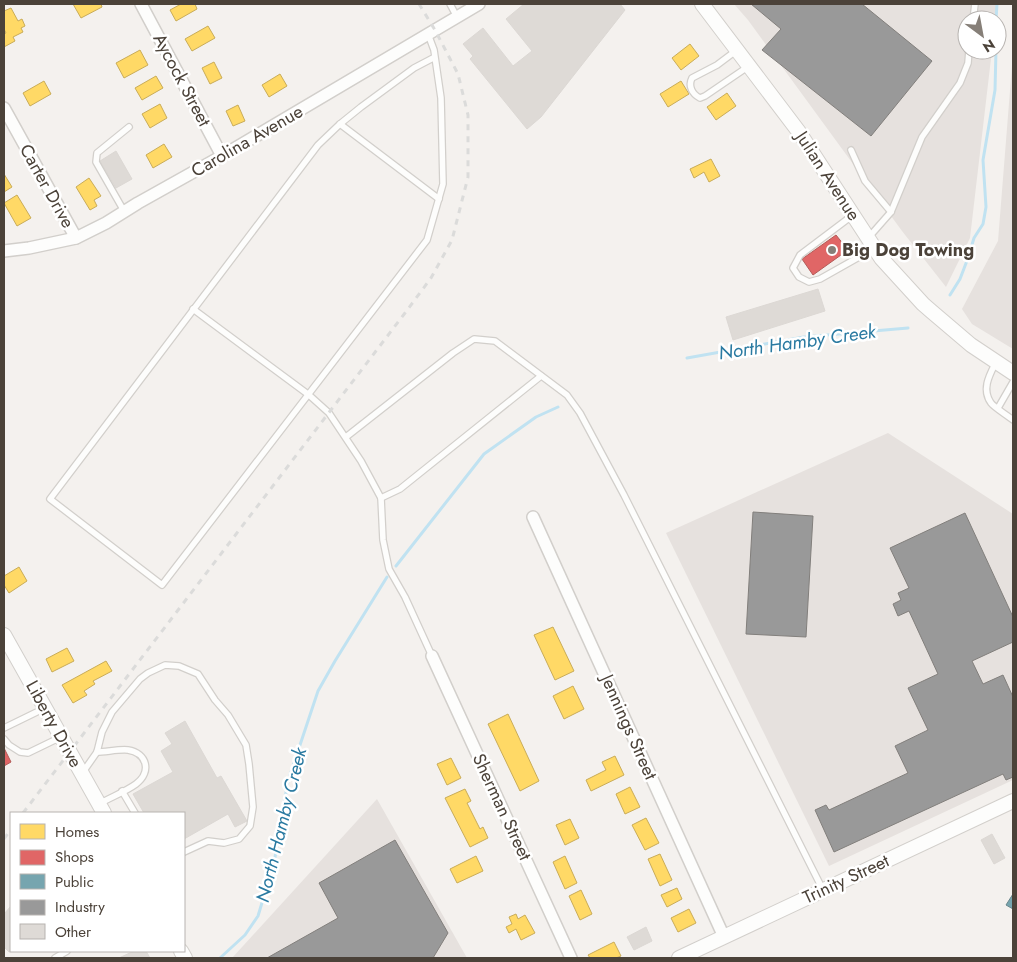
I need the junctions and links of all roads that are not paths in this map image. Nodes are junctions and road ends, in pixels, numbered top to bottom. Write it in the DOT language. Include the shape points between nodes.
graph roads {
  1 [pos="141,4"];
  2 [pos="450,4"];
  3 [pos="479,4"];
  4 [pos="702,4"];
  5 [pos="457,17"];
  6 [pos="428,34"];
  7 [pos="737,50"];
  8 [pos="435,57"];
  9 [pos="968,60"];
  10 [pos="749,66"];
  11 [pos="4,108"];
  12 [pos="340,124"];
  13 [pos="130,127"];
  14 [pos="851,150"];
  15 [pos="222,156"];
  16 [pos="439,199"];
  17 [pos="124,211"];
  18 [pos="891,212"];
  19 [pos="853,215"];
  20 [pos="76,238"];
  21 [pos="872,243"];
  22 [pos="4,251"];
  23 [pos="193,309"];
  24 [pos="996,362"];
  25 [pos="1013,373"];
  26 [pos="542,376"];
  27 [pos="1013,382"];
  28 [pos="309,395"];
  29 [pos="998,408"];
  30 [pos="1013,420"];
  31 [pos="346,438"];
  32 [pos="380,498"];
  33 [pos="533,517"];
  34 [pos="4,634"];
  35 [pos="432,656"];
  36 [pos="45,708"];
  37 [pos="4,728"];
  38 [pos="61,737"];
  39 [pos="4,739"];
  40 [pos="97,752"];
  41 [pos="82,773"];
  42 [pos="122,791"];
  43 [pos="1013,800"];
  44 [pos="101,809"];
  45 [pos="134,812"];
  46 [pos="185,852"];
  47 [pos="823,890"];
  48 [pos="724,937"];
  49 [pos="66,952"];
  50 [pos="54,958"];
  51 [pos="571,958"];
  52 [pos="679,958"];
  1 -- 15 [label="street, Aycock Street"];
  2 -- 5 [label="lane"];
  3 -- 5 [label="street, Carolina Avenue"];
  4 -- 7 [label="street, Julian Avenue"];
  5 -- 6 [label="street, Carolina Avenue"];
  6 -- 8 [label="lane"];
  6 -- 15 [label="street, Carolina Avenue"];
  7 -- 10 [label="street, Julian Avenue"];
  7 -- 10 [label="lane" via="692,78 690,87 695,96 705,96"];
  8 -- 12 [label="lane" via="414,68"];
  8 -- 16 [label="lane" via="441,98 443,184"];
  9 -- 18 [label="lane" via="960,83 922,137"];
  10 -- 19 [label="street, Julian Avenue" via="799,132"];
  11 -- 20 [label="street, Carter Drive"];
  12 -- 16 [label="lane"];
  12 -- 23 [label="lane" via="318,145"];
  13 -- 17 [label="lane" via="97,153 96,162"];
  14 -- 18 [label="lane" via="865,180"];
  15 -- 17 [label="street, Carolina Avenue"];
  16 -- 28 [label="lane" via="427,240"];
  17 -- 20 [label="street, Carolina Avenue"];
  18 -- 21 [label="lane"];
  19 -- 21 [label="street, Julian Avenue"];
  19 -- 21 [label="lane" via="800,255 793,268 799,277 809,282 820,279"];
  20 -- 22 [label="street, Carolina Avenue"];
  21 -- 24 [label="street, Julian Avenue" via="881,258 927,308"];
  23 -- 28 [label="lane"];
  23 -- 28 [label="lane" via="50,499 162,585"];
  24 -- 25 [label="street, Julian Avenue"];
  24 -- 29 [label="lane" via="987,378 986,390 991,403"];
  26 -- 31 [label="lane" via="496,342 474,339"];
  26 -- 32 [label="lane" via="400,489"];
  26 -- 47 [label="lane" via="567,395 580,413"];
  27 -- 29 [label="lane"];
  28 -- 31 [label="lane" via="329,413"];
  29 -- 30 [label="lane"];
  31 -- 32 [label="lane"];
  32 -- 35 [label="lane" via="389,569"];
  33 -- 48 [label="street, Jennings Street"];
  34 -- 36 [label="street, Liberty Drive"];
  35 -- 51 [label="street, Sherman Street"];
  36 -- 37 [label="lane"];
  36 -- 38 [label="street, Liberty Drive"];
  38 -- 39 [label="lane" via="28,753 20,752"];
  38 -- 41 [label="street, Liberty Drive"];
  40 -- 41 [label="lane"];
  40 -- 42 [label="lane" via="128,750 140,756 146,764 145,773 138,783"];
  40 -- 46 [label="lane" via="112,712 140,679 165,665 179,666 198,674 246,745 253,807 250,826 239,839 224,844 208,841"];
  41 -- 44 [label="street, Liberty Drive"];
  42 -- 44 [label="lane"];
  42 -- 45 [label="lane"];
  43 -- 47 [label="street, Trinity Street"];
  47 -- 48 [label="street, Trinity Street"];
  48 -- 52 [label="street, Trinity Street"];
  49 -- 50 [label="lane"];
}
